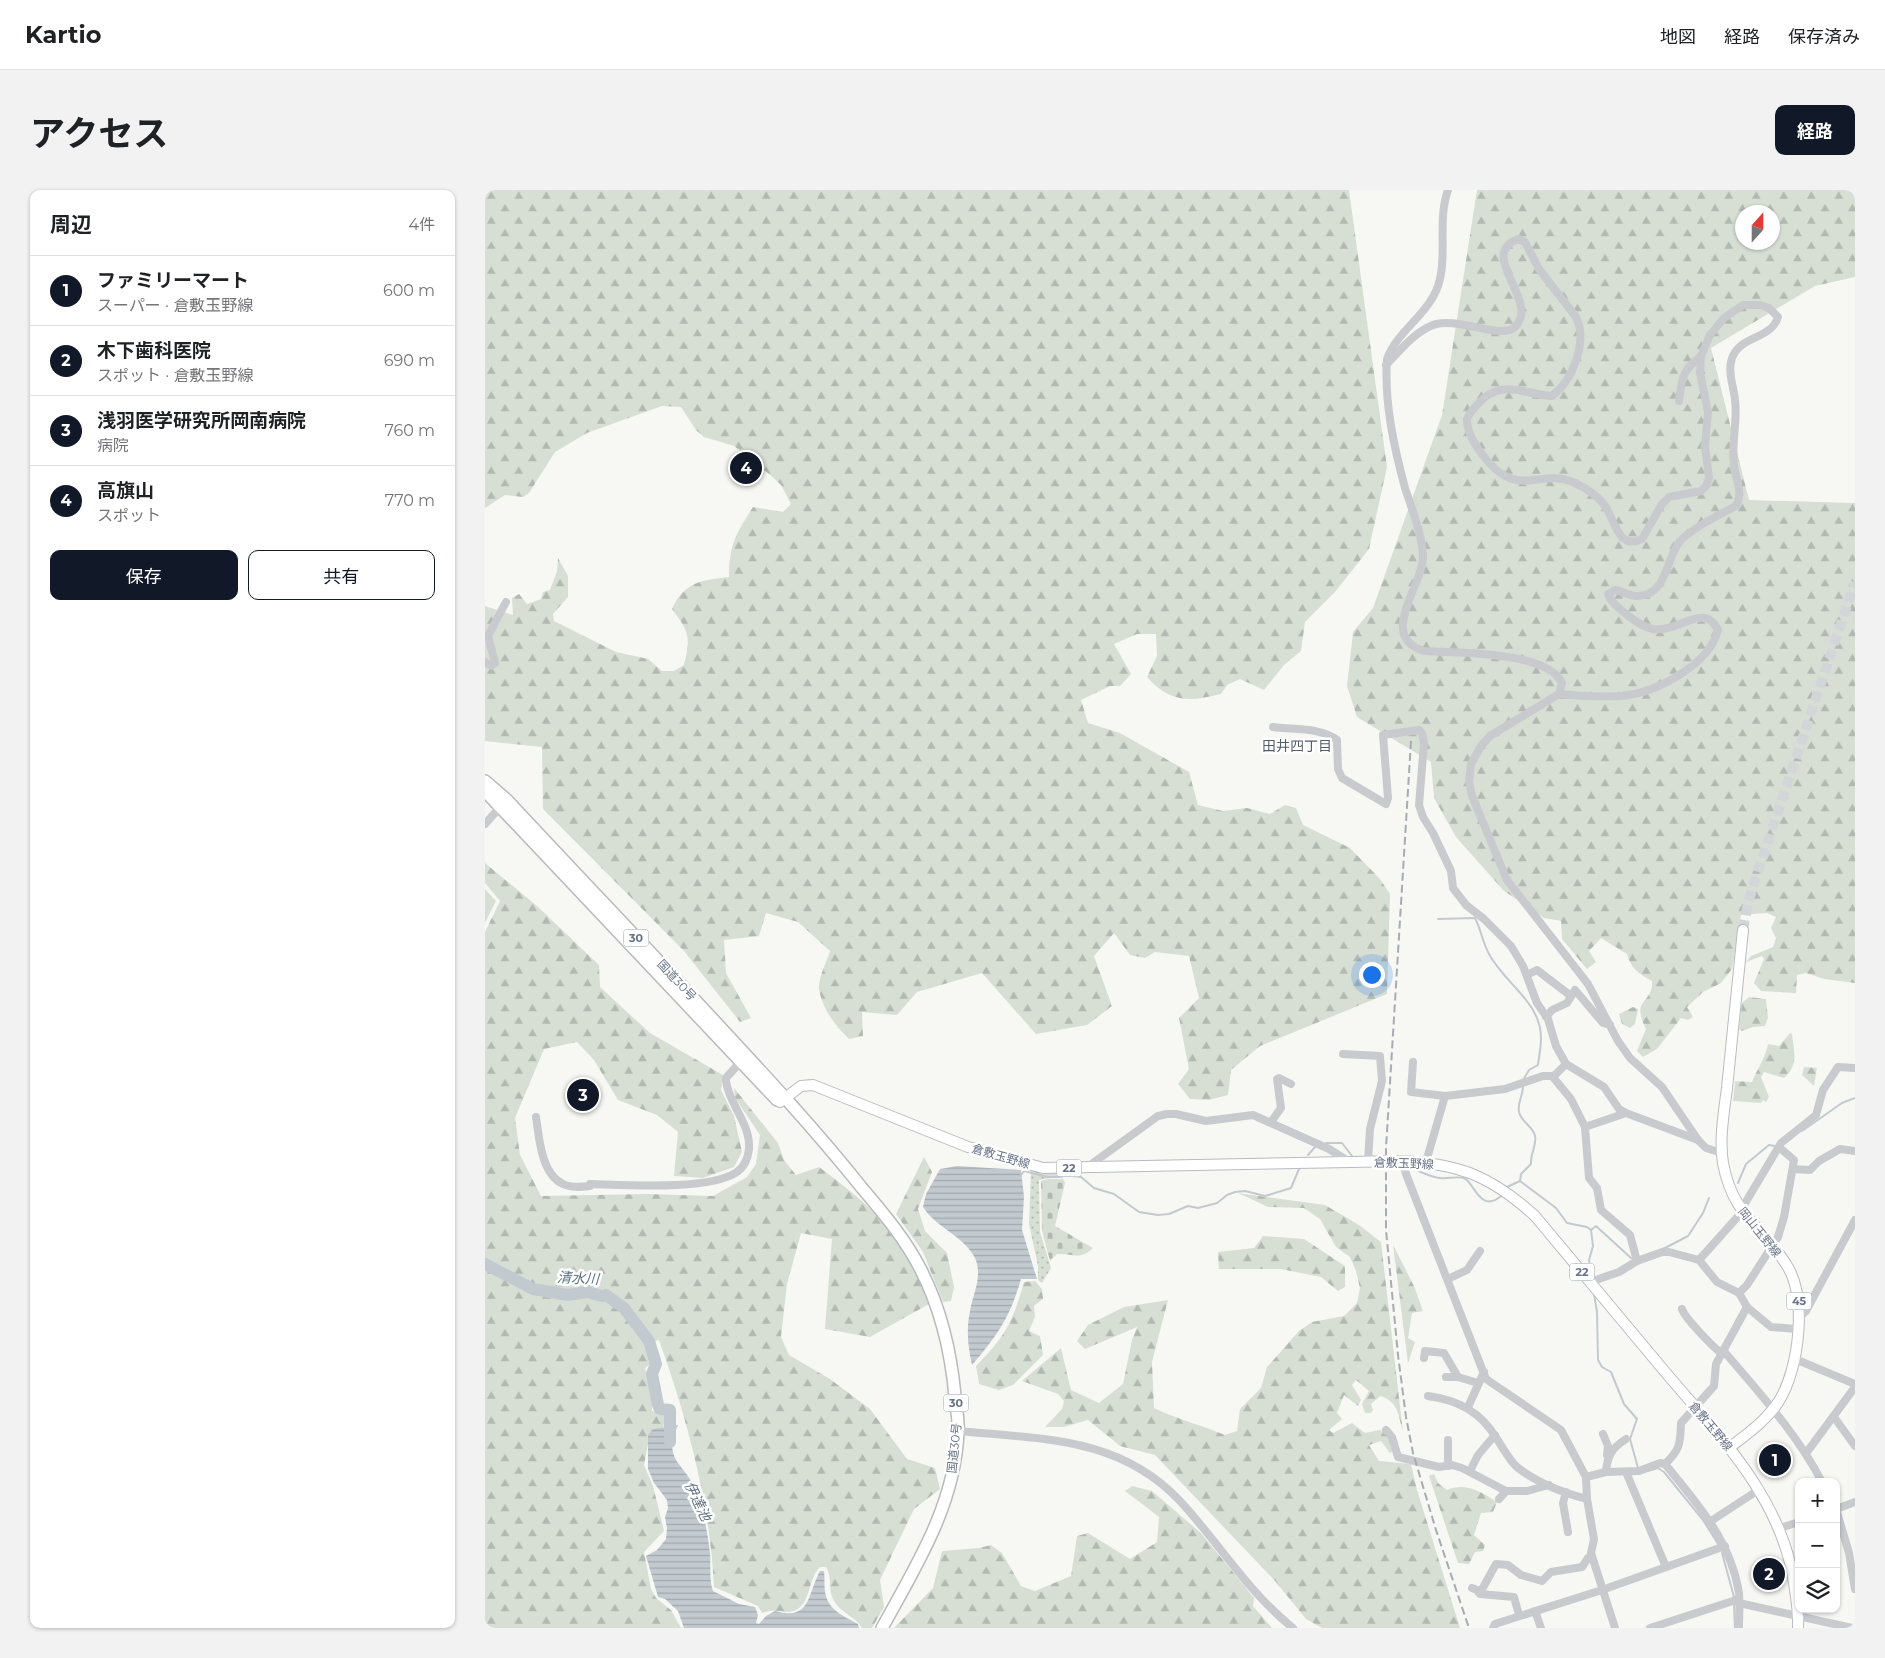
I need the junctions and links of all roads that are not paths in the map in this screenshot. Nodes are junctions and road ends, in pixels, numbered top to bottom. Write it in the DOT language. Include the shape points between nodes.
graph roads {
  1 [pos="1448,190"];
  2 [pos="1701,356"];
  3 [pos="1386,365"];
  4 [pos="1679,401"];
  5 [pos="506,602"];
  6 [pos="485,662"];
  7 [pos="1559,694"];
  8 [pos="1273,727"];
  9 [pos="485,780"];
  10 [pos="485,791"];
  11 [pos="503,803"];
  12 [pos="485,824"];
  13 [pos="1743,930"];
  14 [pos="1527,975"];
  15 [pos="1571,996"];
  16 [pos="1546,1017"];
  17 [pos="1610,1025"];
  18 [pos="1343,1054"];
  19 [pos="744,1058"];
  20 [pos="1413,1062"];
  21 [pos="1567,1064"];
  22 [pos="1855,1068"];
  23 [pos="1552,1076"];
  24 [pos="1291,1084"];
  25 [pos="1445,1096"];
  26 [pos="782,1100"];
  27 [pos="1626,1113"];
  28 [pos="536,1117"];
  29 [pos="1271,1122"];
  30 [pos="1585,1127"];
  31 [pos="1697,1140"];
  32 [pos="1780,1146"];
  33 [pos="1855,1151"];
  34 [pos="1722,1153"];
  35 [pos="1348,1161"];
  36 [pos="1368,1161"];
  37 [pos="1403,1161"];
  38 [pos="1426,1162"];
  39 [pos="1086,1168"];
  40 [pos="1793,1169"];
  41 [pos="1741,1211"];
  42 [pos="1855,1220"];
  43 [pos="1773,1248"];
  44 [pos="1480,1251"];
  45 [pos="1699,1260"];
  46 [pos="1637,1261"];
  47 [pos="1448,1279"];
  48 [pos="1590,1282"];
  49 [pos="1739,1293"];
  50 [pos="1747,1307"];
  51 [pos="1682,1309"];
  52 [pos="1798,1324"];
  53 [pos="1722,1352"];
  54 [pos="1424,1358"];
  55 [pos="1795,1360"];
  56 [pos="1484,1372"];
  57 [pos="1446,1377"];
  58 [pos="1458,1377"];
  59 [pos="1478,1384"];
  60 [pos="1855,1386"];
  61 [pos="1428,1396"];
  62 [pos="1694,1406"];
  63 [pos="1468,1407"];
  64 [pos="1773,1409"];
  65 [pos="1834,1418"];
  66 [pos="1386,1430"];
  67 [pos="958,1431"];
  68 [pos="1603,1434"];
  69 [pos="1495,1435"];
  70 [pos="1626,1439"];
  71 [pos="1448,1440"];
  72 [pos="1855,1446"];
  73 [pos="1729,1448"];
  74 [pos="1807,1452"];
  75 [pos="1607,1460"];
  76 [pos="1665,1464"];
  77 [pos="1448,1466"];
  78 [pos="1470,1472"];
  79 [pos="1606,1472"];
  80 [pos="1627,1472"];
  81 [pos="1586,1477"];
  82 [pos="1820,1478"];
  83 [pos="1550,1485"];
  84 [pos="1760,1489"];
  85 [pos="1506,1492"];
  86 [pos="1566,1492"];
  87 [pos="1499,1499"];
  88 [pos="1587,1499"];
  89 [pos="1855,1502"];
  90 [pos="1840,1508"];
  91 [pos="1711,1521"];
  92 [pos="1796,1523"];
  93 [pos="1840,1523"];
  94 [pos="1780,1528"];
  95 [pos="1569,1532"];
  96 [pos="1725,1546"];
  97 [pos="1593,1557"];
  98 [pos="1666,1567"];
  99 [pos="1472,1588"];
  100 [pos="1855,1589"];
  101 [pos="1602,1590"];
  102 [pos="1480,1593"];
  103 [pos="1739,1601"];
  104 [pos="1535,1610"];
  105 [pos="1519,1615"];
  106 [pos="1799,1616"];
  107 [pos="882,1628"];
  108 [pos="1293,1628"];
  109 [pos="1493,1628"];
  110 [pos="1541,1628"];
  111 [pos="1615,1628"];
  112 [pos="1650,1628"];
  113 [pos="1739,1628"];
  114 [pos="1798,1628"];
  115 [pos="1852,1628"];
  1 -- 3 [label="street" via="1438,286 1429,303 1392,347"];
  2 -- 3 [label="street" via="1700,373 1708,412 1705,446 1709,478 1706,486 1701,491 1669,497 1642,539 1631,542 1619,536 1605,505 1575,483 1562,478 1523,482 1493,469 1477,447 1467,423 1474,407 1499,389 1552,396 1570,373 1580,346 1581,326 1539,269 1525,242 1513,241 1503,257 1522,305 1521,318 1516,326 1499,331 1457,322 1433,325 1417,333"];
  2 -- 4 [label="street" via="1685,368"];
  2 -- 7 [label="street" via="1710,335 1734,310 1759,305 1769,308 1778,317 1772,328 1746,341 1734,351 1731,359 1735,402 1732,448 1739,500 1736,506 1703,524 1678,543 1663,580 1653,590 1640,596 1615,590 1608,594 1614,604 1637,623 1652,629 1665,629 1698,617 1709,618 1718,630 1715,642 1699,660 1662,684 1623,696"];
  3 -- 7 [label="street" via="1394,444 1423,557 1420,575 1403,618 1405,635 1414,646 1425,651 1504,656 1536,664 1559,676 1562,683"];
  5 -- 6 [label="street" via="488,636 495,663 491,666"];
  7 -- 17 [label="street" via="1490,736 1471,764 1469,782 1507,880 1588,984"];
  8 -- 14 [label="street" via="1310,730 1337,740 1338,769 1342,778 1386,804 1383,735 1419,730 1423,733 1419,805 1451,871 1453,888 1466,905 1511,946"];
  9 -- 11 [label="highway, 国道30号 / 30"];
  10 -- 11 [label="highway, 国道30号 / 30"];
  11 -- 12 [label="street"];
  11 -- 19 [label="highway, 国道30号 / 30"];
  13 -- 34 [label="main road, 岡山玉野線 / 45"];
  14 -- 15 [label="street" via="1537,970"];
  14 -- 16 [label="street"];
  15 -- 16 [label="street" via="1567,1003"];
  15 -- 17 [label="street" via="1575,990 1603,1023"];
  16 -- 21 [label="street" via="1556,1046"];
  17 -- 31 [label="street" via="1630,1058 1661,1087"];
  18 -- 36 [label="street" via="1380,1056 1382,1081 1370,1129"];
  19 -- 26 [label="highway, 国道30号 / 30"];
  19 -- 28 [label="street" via="726,1081 749,1137 749,1150 743,1166 727,1176 678,1184 590,1184 573,1187 562,1184 545,1159"];
  20 -- 25 [label="street" via="1411,1092"];
  21 -- 23 [label="street"];
  21 -- 27 [label="street" via="1604,1087 1619,1109"];
  22 -- 32 [label="street" via="1838,1067 1823,1090 1816,1115"];
  23 -- 25 [label="street" via="1505,1089"];
  23 -- 30 [label="street" via="1571,1099"];
  24 -- 29 [label="street" via="1277,1079 1281,1108"];
  25 -- 38 [label="street"];
  26 -- 39 [label="main road, 倉敷玉野線 / 22" via="801,1086 813,1085 969,1147 1043,1168"];
  26 -- 67 [label="highway, 国道30号 / 30" via="861,1187 907,1245 932,1293 947,1337"];
  27 -- 30 [label="street"];
  27 -- 31 [label="street"];
  29 -- 35 [label="street"];
  29 -- 39 [label="street" via="1253,1115 1206,1121 1167,1114 1158,1116"];
  30 -- 46 [label="street" via="1589,1178 1597,1188 1601,1210 1630,1235"];
  31 -- 34 [label="street" via="1706,1148"];
  32 -- 40 [label="street" via="1794,1160"];
  32 -- 41 [label="street"];
  33 -- 40 [label="street" via="1839,1149 1810,1170"];
  34 -- 41 [label="main road, 岡山玉野線 / 45" via="1729,1183"];
  35 -- 36 [label="main road, 倉敷玉野線 / 22"];
  35 -- 39 [label="main road, 倉敷玉野線 / 22"];
  36 -- 37 [label="main road, 倉敷玉野線 / 22"];
  37 -- 38 [label="main road, 倉敷玉野線 / 22"];
  37 -- 47 [label="street"];
  38 -- 48 [label="main road, 倉敷玉野線 / 22" via="1464,1170 1509,1194 1535,1216"];
  40 -- 43 [label="street" via="1784,1217"];
  41 -- 43 [label="main road, 岡山玉野線 / 45"];
  41 -- 45 [label="street"];
  42 -- 52 [label="street"];
  43 -- 49 [label="street"];
  43 -- 52 [label="main road, 岡山玉野線 / 45" via="1792,1274 1797,1287"];
  44 -- 47 [label="street" via="1467,1270"];
  45 -- 46 [label="street" via="1665,1250"];
  45 -- 49 [label="street" via="1717,1282"];
  46 -- 48 [label="street" via="1619,1272"];
  47 -- 56 [label="street"];
  48 -- 62 [label="main road, 倉敷玉野線 / 22"];
  49 -- 50 [label="street"];
  50 -- 52 [label="street" via="1771,1327"];
  50 -- 53 [label="street"];
  51 -- 53 [label="street" via="1683,1316 1697,1328 1705,1341"];
  52 -- 55 [label="main road, 岡山玉野線 / 45"];
  53 -- 62 [label="street" via="1715,1364 1714,1386"];
  53 -- 64 [label="street"];
  54 -- 58 [label="street" via="1425,1351 1443,1353"];
  55 -- 60 [label="street"];
  55 -- 64 [label="main road, 岡山玉野線 / 45" via="1790,1378"];
  56 -- 59 [label="street"];
  56 -- 81 [label="street" via="1492,1385 1561,1430"];
  57 -- 58 [label="street"];
  58 -- 59 [label="street"];
  59 -- 63 [label="street"];
  60 -- 65 [label="street"];
  61 -- 63 [label="street"];
  62 -- 73 [label="main road, 倉敷玉野線 / 22"];
  62 -- 76 [label="street" via="1681,1423 1681,1440 1675,1455"];
  63 -- 69 [label="street"];
  64 -- 73 [label="main road, 岡山玉野線 / 45"];
  64 -- 74 [label="street"];
  65 -- 72 [label="street"];
  65 -- 74 [label="street"];
  66 -- 77 [label="street" via="1392,1437 1398,1457 1439,1467"];
  67 -- 107 [label="highway, 国道30号 / 30" via="953,1469 941,1513 920,1560"];
  67 -- 108 [label="street" via="1080,1444 1139,1467 1181,1502 1247,1584"];
  68 -- 75 [label="street" via="1608,1446"];
  69 -- 78 [label="street" via="1478,1455"];
  69 -- 83 [label="street" via="1517,1467"];
  70 -- 75 [label="street" via="1617,1445"];
  71 -- 77 [label="street"];
  73 -- 84 [label="main road, 倉敷玉野線 / 22"];
  74 -- 82 [label="street"];
  75 -- 79 [label="street"];
  76 -- 80 [label="street"];
  76 -- 91 [label="street"];
  77 -- 78 [label="street"];
  78 -- 85 [label="street"];
  79 -- 80 [label="street"];
  79 -- 81 [label="street"];
  80 -- 98 [label="street"];
  81 -- 88 [label="street"];
  83 -- 85 [label="street"];
  83 -- 86 [label="street"];
  84 -- 91 [label="street"];
  84 -- 94 [label="main road, 倉敷玉野線 / 22"];
  85 -- 87 [label="street"];
  86 -- 88 [label="street"];
  86 -- 95 [label="street" via="1563,1503"];
  88 -- 97 [label="street" via="1593,1530"];
  89 -- 90 [label="street"];
  91 -- 96 [label="street"];
  92 -- 94 [label="street"];
  93 -- 100 [label="street"];
  94 -- 106 [label="main road, 倉敷玉野線 / 22" via="1792,1570"];
  96 -- 98 [label="street"];
  96 -- 103 [label="street"];
  97 -- 101 [label="street"];
  97 -- 102 [label="street" via="1588,1558 1582,1567 1551,1572 1542,1581 1521,1575 1508,1565 1496,1564"];
  98 -- 101 [label="street"];
  99 -- 102 [label="street"];
  101 -- 104 [label="street"];
  101 -- 111 [label="street"];
  102 -- 105 [label="street" via="1514,1597"];
  103 -- 106 [label="street"];
  103 -- 112 [label="street"];
  103 -- 113 [label="street"];
  104 -- 105 [label="street"];
  104 -- 110 [label="street"];
  105 -- 109 [label="street" via="1495,1624"];
  106 -- 114 [label="main road, 倉敷玉野線 / 22"];
  106 -- 115 [label="street"];
}
